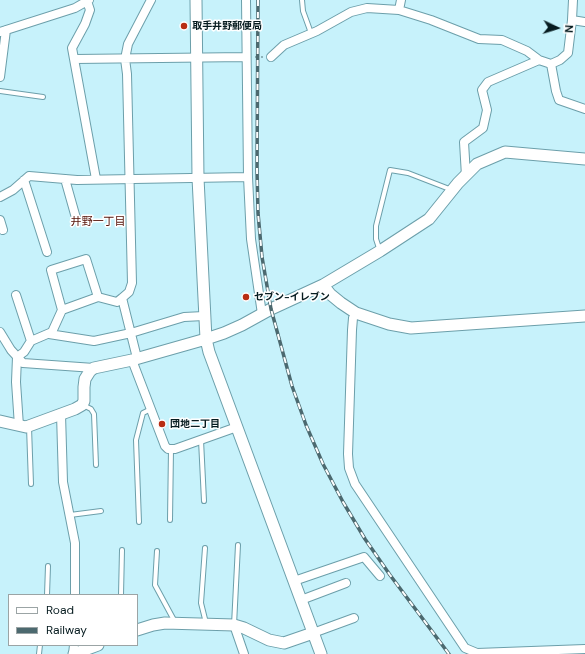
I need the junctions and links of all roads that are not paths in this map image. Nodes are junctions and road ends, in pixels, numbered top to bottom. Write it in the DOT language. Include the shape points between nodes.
graph roads {
  1 [pos="151,0"];
  2 [pos="196,0"];
  3 [pos="246,0"];
  4 [pos="302,0"];
  5 [pos="401,0"];
  6 [pos="572,0"];
  7 [pos="88,1"];
  8 [pos="399,10"];
  9 [pos="572,20"];
  10 [pos="585,22"];
  11 [pos="3,31"];
  12 [pos="311,34"];
  13 [pos="271,56"];
  14 [pos="246,57"];
  15 [pos="198,58"];
  16 [pos="125,59"];
  17 [pos="75,60"];
  18 [pos="539,60"];
  19 [pos="551,64"];
  20 [pos="0,77"];
  21 [pos="0,91"];
  22 [pos="42,97"];
  23 [pos="585,109"];
  24 [pos="585,159"];
  25 [pos="466,176"];
  26 [pos="248,177"];
  27 [pos="129,178"];
  28 [pos="198,178"];
  29 [pos="65,179"];
  30 [pos="96,179"];
  31 [pos="24,180"];
  32 [pos="452,190"];
  33 [pos="0,197"];
  34 [pos="76,218"];
  35 [pos="0,220"];
  36 [pos="3,230"];
  37 [pos="380,251"];
  38 [pos="47,252"];
  39 [pos="323,285"];
  40 [pos="16,295"];
  41 [pos="98,297"];
  42 [pos="122,298"];
  43 [pos="62,310"];
  44 [pos="356,313"];
  45 [pos="262,314"];
  46 [pos="204,316"];
  47 [pos="585,316"];
  48 [pos="0,332"];
  49 [pos="131,333"];
  50 [pos="49,334"];
  51 [pos="206,339"];
  52 [pos="31,341"];
  53 [pos="17,357"];
  54 [pos="135,359"];
  55 [pos="94,368"];
  56 [pos="82,405"];
  57 [pos="151,409"];
  58 [pos="61,414"];
  59 [pos="0,421"];
  60 [pos="24,426"];
  61 [pos="237,427"];
  62 [pos="200,439"];
  63 [pos="171,449"];
  64 [pos="96,465"];
  65 [pos="31,484"];
  66 [pos="204,501"];
  67 [pos="101,511"];
  68 [pos="70,515"];
  69 [pos="170,520"];
  70 [pos="139,522"];
  71 [pos="238,545"];
  72 [pos="205,548"];
  73 [pos="122,550"];
  74 [pos="157,551"];
  75 [pos="48,566"];
  76 [pos="380,576"];
  77 [pos="294,581"];
  78 [pos="346,583"];
  79 [pos="47,594"];
  80 [pos="75,594"];
  81 [pos="121,594"];
  82 [pos="301,600"];
  83 [pos="354,618"];
  84 [pos="175,623"];
  85 [pos="206,623"];
  86 [pos="234,625"];
  87 [pos="138,630"];
  88 [pos="313,633"];
  89 [pos="95,646"];
  90 [pos="585,650"];
  91 [pos="74,654"];
  92 [pos="244,654"];
  93 [pos="321,654"];
  1 -- 16 [label="street" via="128,44"];
  2 -- 15 [label="street"];
  3 -- 14 [label="street"];
  4 -- 12 [label="lane"];
  5 -- 8 [label="street"];
  6 -- 9 [label="street"];
  7 -- 11 [label="street"];
  7 -- 17 [label="street" via="90,10 72,48"];
  8 -- 12 [label="street" via="367,8 351,12"];
  8 -- 18 [label="street" via="479,38 502,40 527,51"];
  9 -- 10 [label="street"];
  9 -- 19 [label="street" via="568,53"];
  11 -- 20 [label="street"];
  12 -- 13 [label="street" via="284,45"];
  14 -- 15 [label="street"];
  14 -- 26 [label="street"];
  15 -- 16 [label="street"];
  15 -- 28 [label="street"];
  16 -- 17 [label="street"];
  16 -- 27 [label="street"];
  17 -- 30 [label="street"];
  18 -- 19 [label="street"];
  18 -- 25 [label="street" via="488,82 482,90 486,110 484,128 464,142"];
  19 -- 23 [label="street" via="559,100"];
  21 -- 22 [label="lane"];
  24 -- 25 [label="street" via="506,152 477,164"];
  25 -- 32 [label="street"];
  26 -- 28 [label="street"];
  26 -- 45 [label="street" via="252,239"];
  27 -- 28 [label="street"];
  27 -- 30 [label="street"];
  27 -- 42 [label="street" via="132,283 129,292"];
  28 -- 46 [label="street"];
  29 -- 30 [label="street"];
  29 -- 31 [label="street" via="29,176"];
  29 -- 34 [label="street"];
  31 -- 33 [label="street"];
  31 -- 38 [label="street"];
  32 -- 37 [label="street" via="429,219"];
  32 -- 37 [label="lane" via="408,173 390,170 376,226 376,239"];
  35 -- 36 [label="street"];
  37 -- 39 [label="street"];
  39 -- 44 [label="street" via="330,294"];
  39 -- 45 [label="street"];
  40 -- 52 [label="street"];
  41 -- 42 [label="street" via="117,302"];
  41 -- 43 [label="street"];
  41 -- 43 [label="street" via="86,259 51,270"];
  42 -- 49 [label="street"];
  43 -- 50 [label="street"];
  44 -- 47 [label="street" via="411,328"];
  44 -- 90 [label="street" via="352,330 349,468 355,484 465,648 477,653"];
  45 -- 51 [label="street"];
  46 -- 49 [label="street" via="184,317"];
  46 -- 51 [label="street"];
  48 -- 53 [label="street"];
  49 -- 50 [label="street" via="94,341"];
  49 -- 54 [label="street"];
  50 -- 52 [label="street"];
  51 -- 54 [label="street"];
  51 -- 61 [label="street"];
  52 -- 53 [label="street"];
  53 -- 55 [label="street" via="23,363 30,364"];
  53 -- 60 [label="street" via="16,382"];
  54 -- 55 [label="street"];
  54 -- 57 [label="street"];
  55 -- 56 [label="street" via="85,379"];
  56 -- 58 [label="street"];
  56 -- 64 [label="lane" via="94,414"];
  57 -- 63 [label="street" via="165,446"];
  57 -- 70 [label="lane" via="143,413 136,440"];
  58 -- 60 [label="street"];
  58 -- 68 [label="street" via="63,482"];
  59 -- 60 [label="street"];
  60 -- 65 [label="lane"];
  61 -- 62 [label="street"];
  61 -- 77 [label="street"];
  62 -- 63 [label="street"];
  62 -- 66 [label="lane"];
  63 -- 69 [label="lane"];
  67 -- 68 [label="lane"];
  68 -- 80 [label="street" via="75,543"];
  71 -- 86 [label="lane"];
  72 -- 85 [label="lane" via="201,603"];
  73 -- 81 [label="lane"];
  74 -- 84 [label="lane" via="155,584"];
  75 -- 79 [label="lane"];
  76 -- 77 [label="street" via="364,557"];
  77 -- 82 [label="street"];
  78 -- 82 [label="street"];
  82 -- 88 [label="street"];
  83 -- 88 [label="street"];
  84 -- 85 [label="street"];
  84 -- 87 [label="street"];
  85 -- 86 [label="street"];
  86 -- 88 [label="street" via="278,643 292,642"];
  86 -- 92 [label="street"];
  88 -- 93 [label="street"];
  89 -- 91 [label="street"];
}
